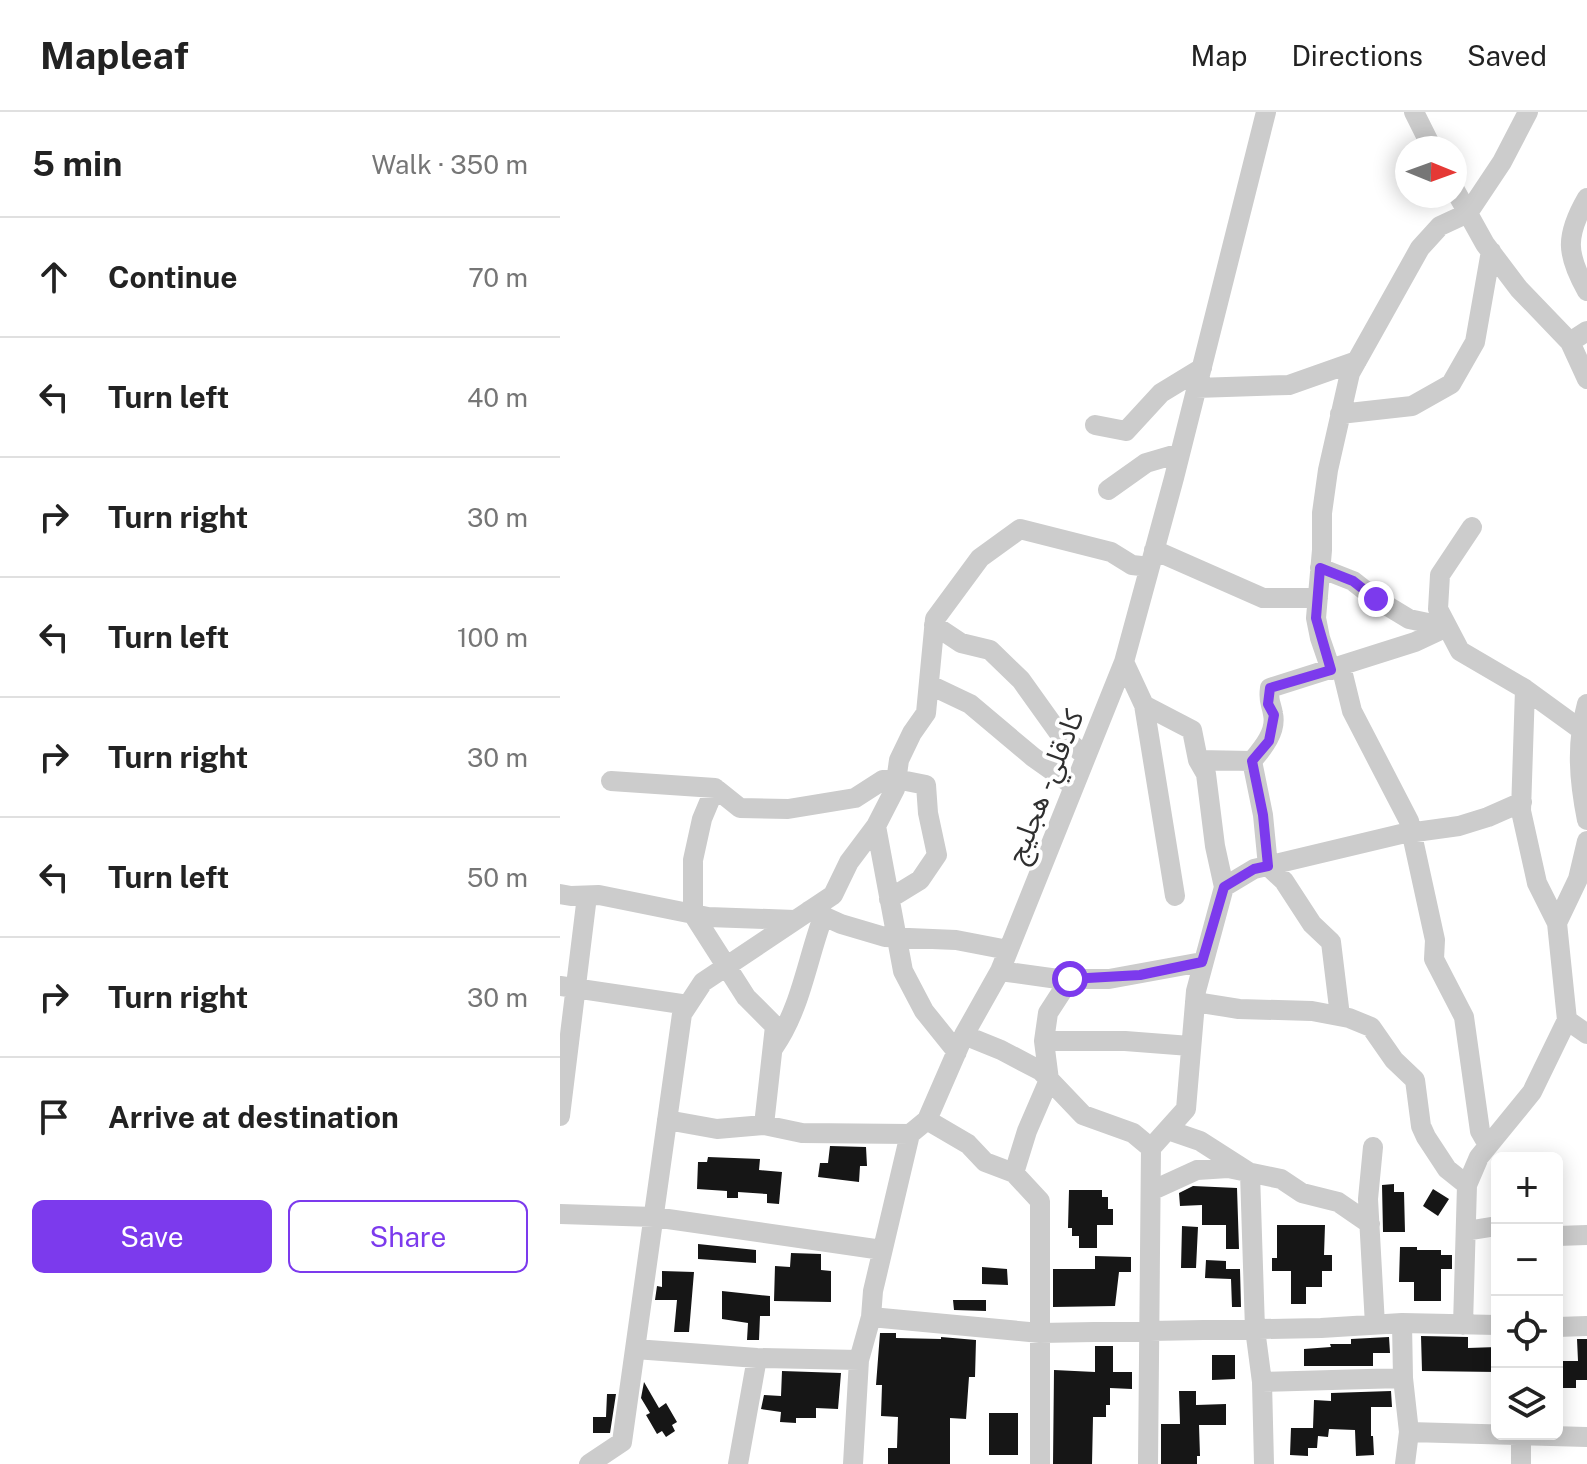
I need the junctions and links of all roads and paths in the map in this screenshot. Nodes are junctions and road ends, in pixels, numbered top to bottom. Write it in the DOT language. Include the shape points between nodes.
graph roads {
  1 [pos="1266,112"];
  2 [pos="1414,112"];
  3 [pos="1528,112"];
  4 [pos="1426,136"];
  5 [pos="1587,198"];
  6 [pos="1465,208"];
  7 [pos="1468,213"];
  8 [pos="1491,251"];
  9 [pos="1587,291"];
  10 [pos="1578,336"];
  11 [pos="1357,361"];
  12 [pos="1199,378"];
  13 [pos="1587,379"];
  14 [pos="1340,414"];
  15 [pos="1095,425"];
  16 [pos="1180,453"];
  17 [pos="1108,490"];
  18 [pos="1472,527"];
  19 [pos="1152,558"];
  20 [pos="1320,568"];
  21 [pos="1318,598"];
  22 [pos="934,625"];
  23 [pos="1447,627"];
  24 [pos="1124,662"];
  25 [pos="1336,668"];
  26 [pos="930,685"];
  27 [pos="1525,689"];
  28 [pos="1587,704"];
  29 [pos="1144,705"];
  30 [pos="1580,729"];
  31 [pos="1086,756"];
  32 [pos="1198,760"];
  33 [pos="1252,761"];
  34 [pos="896,779"];
  35 [pos="611,781"];
  36 [pos="1074,786"];
  37 [pos="715,788"];
  38 [pos="1522,802"];
  39 [pos="1587,820"];
  40 [pos="876,826"];
  41 [pos="1412,834"];
  42 [pos="1587,841"];
  43 [pos="1268,866"];
  44 [pos="1583,877"];
  45 [pos="1224,887"];
  46 [pos="560,894"];
  47 [pos="587,896"];
  48 [pos="1175,896"];
  49 [pos="889,899"];
  50 [pos="693,914"];
  51 [pos="809,916"];
  52 [pos="1557,923"];
  53 [pos="897,938"];
  54 [pos="1008,950"];
  55 [pos="1202,962"];
  56 [pos="726,966"];
  57 [pos="1000,971"];
  58 [pos="1070,979"];
  59 [pos="569,987"];
  60 [pos="1195,1002"];
  61 [pos="688,1005"];
  62 [pos="1340,1016"];
  63 [pos="1567,1020"];
  64 [pos="1587,1034"];
  65 [pos="1044,1041"];
  66 [pos="961,1044"];
  67 [pos="1190,1046"];
  68 [pos="774,1047"];
  69 [pos="1049,1080"];
  70 [pos="560,1116"];
  71 [pos="667,1120"];
  72 [pos="927,1120"];
  73 [pos="764,1125"];
  74 [pos="1168,1130"];
  75 [pos="910,1134"];
  76 [pos="1488,1145"];
  77 [pos="1373,1147"];
  78 [pos="1151,1148"];
  79 [pos="1014,1173"];
  80 [pos="1250,1173"];
  81 [pos="1467,1185"];
  82 [pos="1151,1191"];
  83 [pos="560,1214"];
  84 [pos="654,1217"];
  85 [pos="1370,1224"];
  86 [pos="1491,1227"];
  87 [pos="1466,1231"];
  88 [pos="1587,1235"];
  89 [pos="1563,1236"];
  90 [pos="882,1250"];
  91 [pos="871,1317"];
  92 [pos="1402,1323"];
  93 [pos="1375,1325"];
  94 [pos="1463,1325"];
  95 [pos="1491,1325"];
  96 [pos="1587,1326"];
  97 [pos="1563,1327"];
  98 [pos="1255,1329"];
  99 [pos="1148,1331"];
  100 [pos="1040,1333"];
  101 [pos="635,1349"];
  102 [pos="757,1358"];
  103 [pos="859,1360"];
  104 [pos="1403,1378"];
  105 [pos="1262,1382"];
  106 [pos="1409,1432"];
  107 [pos="1491,1436"];
  108 [pos="1563,1437"];
  109 [pos="1587,1437"];
  110 [pos="1521,1440"];
  111 [pos="589,1464"];
  112 [pos="738,1464"];
  113 [pos="853,1464"];
  114 [pos="1040,1464"];
  115 [pos="1148,1464"];
  116 [pos="1264,1464"];
  117 [pos="1405,1464"];
  118 [pos="1521,1464"];
  1 -- 12 [label="street, كادقلي - هجليج"];
  2 -- 4 [label="street"];
  3 -- 7 [label="street"];
  5 -- 9 [label="street" via="1568,245"];
  6 -- 7 [label="street"];
  7 -- 8 [label="street"];
  7 -- 11 [label="street" via="1440,226 1420,248"];
  8 -- 10 [label="street" via="1519,289"];
  8 -- 14 [label="street" via="1475,342 1451,384 1412,406"];
  10 -- 13 [label="street"];
  11 -- 12 [label="street" via="1289,385"];
  11 -- 14 [label="street"];
  12 -- 15 [label="street" via="1161,393 1126,431"];
  12 -- 16 [label="street, كادقلي - هجليج"];
  14 -- 20 [label="street" via="1322,513"];
  16 -- 17 [label="street" via="1146,463"];
  16 -- 19 [label="street, كادقلي - هجليج"];
  18 -- 23 [label="street" via="1440,575 1438,609"];
  19 -- 21 [label="street" via="1263,598"];
  19 -- 22 [label="street" via="1132,565 1111,552 1020,529 980,558"];
  19 -- 24 [label="street, كادقلي - هجليج"];
  20 -- 21 [label="street"];
  20 -- 23 [label="street" via="1353,581 1409,619"];
  21 -- 25 [label="street" via="1320,638"];
  22 -- 26 [label="street"];
  22 -- 31 [label="street" via="961,643 990,650 1021,680 1061,736"];
  23 -- 25 [label="street"];
  23 -- 27 [label="street" via="1460,651"];
  24 -- 29 [label="street"];
  24 -- 31 [label="street, كادقلي - هجليج"];
  25 -- 33 [label="street" via="1270,688 1268,704 1274,715 1269,741"];
  25 -- 41 [label="street"];
  26 -- 34 [label="street" via="926,713 899,760"];
  26 -- 36 [label="street" via="970,704"];
  27 -- 30 [label="street"];
  27 -- 38 [label="street"];
  28 -- 30 [label="street"];
  29 -- 32 [label="street" via="1192,730"];
  29 -- 48 [label="street"];
  30 -- 39 [label="street" via="1579,778"];
  31 -- 36 [label="street, كادقلي - هجليج"];
  32 -- 33 [label="street"];
  32 -- 45 [label="street" via="1206,774"];
  33 -- 43 [label="street"];
  34 -- 37 [label="street" via="883,780 855,798 788,809 740,808"];
  34 -- 40 [label="street"];
  34 -- 49 [label="street" via="926,785 937,855 920,880"];
  35 -- 37 [label="street"];
  36 -- 54 [label="street, كادقلي - هجليج"];
  37 -- 50 [label="street" via="693,860"];
  38 -- 41 [label="street" via="1459,826"];
  38 -- 52 [label="street" via="1537,883"];
  40 -- 49 [label="street"];
  40 -- 51 [label="street" via="833,895"];
  41 -- 43 [label="street"];
  41 -- 76 [label="street" via="1435,940 1434,959 1464,1017 1480,1131"];
  42 -- 44 [label="street"];
  43 -- 45 [label="street"];
  43 -- 62 [label="street" via="1331,942"];
  44 -- 52 [label="street"];
  45 -- 55 [label="street"];
  46 -- 47 [label="street"];
  47 -- 50 [label="street"];
  47 -- 59 [label="street"];
  49 -- 53 [label="street"];
  50 -- 51 [label="street"];
  50 -- 56 [label="street"];
  51 -- 53 [label="street"];
  51 -- 56 [label="street"];
  51 -- 68 [label="street" via="810,951 787,1028"];
  52 -- 63 [label="street"];
  53 -- 54 [label="street" via="956,940"];
  53 -- 66 [label="street" via="903,971 924,1011"];
  54 -- 57 [label="street, كادقلي - هجليج"];
  55 -- 58 [label="street" via="1140,975"];
  55 -- 60 [label="street"];
  56 -- 61 [label="street" via="703,982"];
  56 -- 68 [label="street" via="746,997 775,1026"];
  57 -- 58 [label="street"];
  57 -- 66 [label="street, كادقلي - هجليج"];
  58 -- 65 [label="street" via="1048,1013"];
  59 -- 61 [label="street"];
  59 -- 70 [label="street"];
  60 -- 62 [label="street"];
  60 -- 67 [label="street"];
  61 -- 71 [label="street" via="682,1014"];
  62 -- 81 [label="street" via="1371,1027 1415,1080 1426,1137 1447,1169"];
  63 -- 64 [label="street"];
  63 -- 76 [label="street" via="1532,1092"];
  65 -- 67 [label="street"];
  65 -- 69 [label="street"];
  66 -- 69 [label="street" via="1015,1057"];
  66 -- 72 [label="street, كادقلي - هجليج"];
  67 -- 74 [label="street" via="1186,1109"];
  68 -- 73 [label="street"];
  69 -- 78 [label="street" via="1083,1115 1133,1133"];
  69 -- 79 [label="street"];
  71 -- 73 [label="street" via="717,1129"];
  71 -- 84 [label="street"];
  72 -- 75 [label="street, كادقلي - هجليج"];
  72 -- 79 [label="street" via="968,1144 985,1162"];
  73 -- 75 [label="street" via="802,1133"];
  74 -- 78 [label="street"];
  74 -- 80 [label="street" via="1200,1141"];
  75 -- 90 [label="street"];
  76 -- 81 [label="street"];
  77 -- 85 [label="street"];
  78 -- 82 [label="street"];
  79 -- 100 [label="street" via="1040,1201"];
  80 -- 82 [label="street" via="1197,1170"];
  80 -- 85 [label="street" via="1281,1179 1302,1193 1338,1202"];
  80 -- 98 [label="street"];
  81 -- 87 [label="street"];
  82 -- 99 [label="street"];
  83 -- 84 [label="street"];
  84 -- 90 [label="street"];
  84 -- 101 [label="street"];
  85 -- 93 [label="street"];
  86 -- 87 [label="street"];
  87 -- 94 [label="street"];
  88 -- 89 [label="street"];
  90 -- 91 [label="street"];
  91 -- 100 [label="street"];
  91 -- 103 [label="street"];
  92 -- 93 [label="street"];
  92 -- 94 [label="street"];
  92 -- 104 [label="street"];
  93 -- 98 [label="street"];
  94 -- 95 [label="street"];
  96 -- 97 [label="street"];
  98 -- 99 [label="street"];
  98 -- 105 [label="street"];
  99 -- 100 [label="street"];
  99 -- 115 [label="street"];
  100 -- 114 [label="street"];
  101 -- 102 [label="street"];
  101 -- 111 [label="street" via="622,1442"];
  102 -- 103 [label="street"];
  102 -- 112 [label="street"];
  103 -- 113 [label="street"];
  104 -- 105 [label="street"];
  104 -- 106 [label="street"];
  105 -- 116 [label="street"];
  106 -- 107 [label="street"];
  106 -- 117 [label="street"];
  108 -- 109 [label="street"];
  110 -- 118 [label="street"];
}
